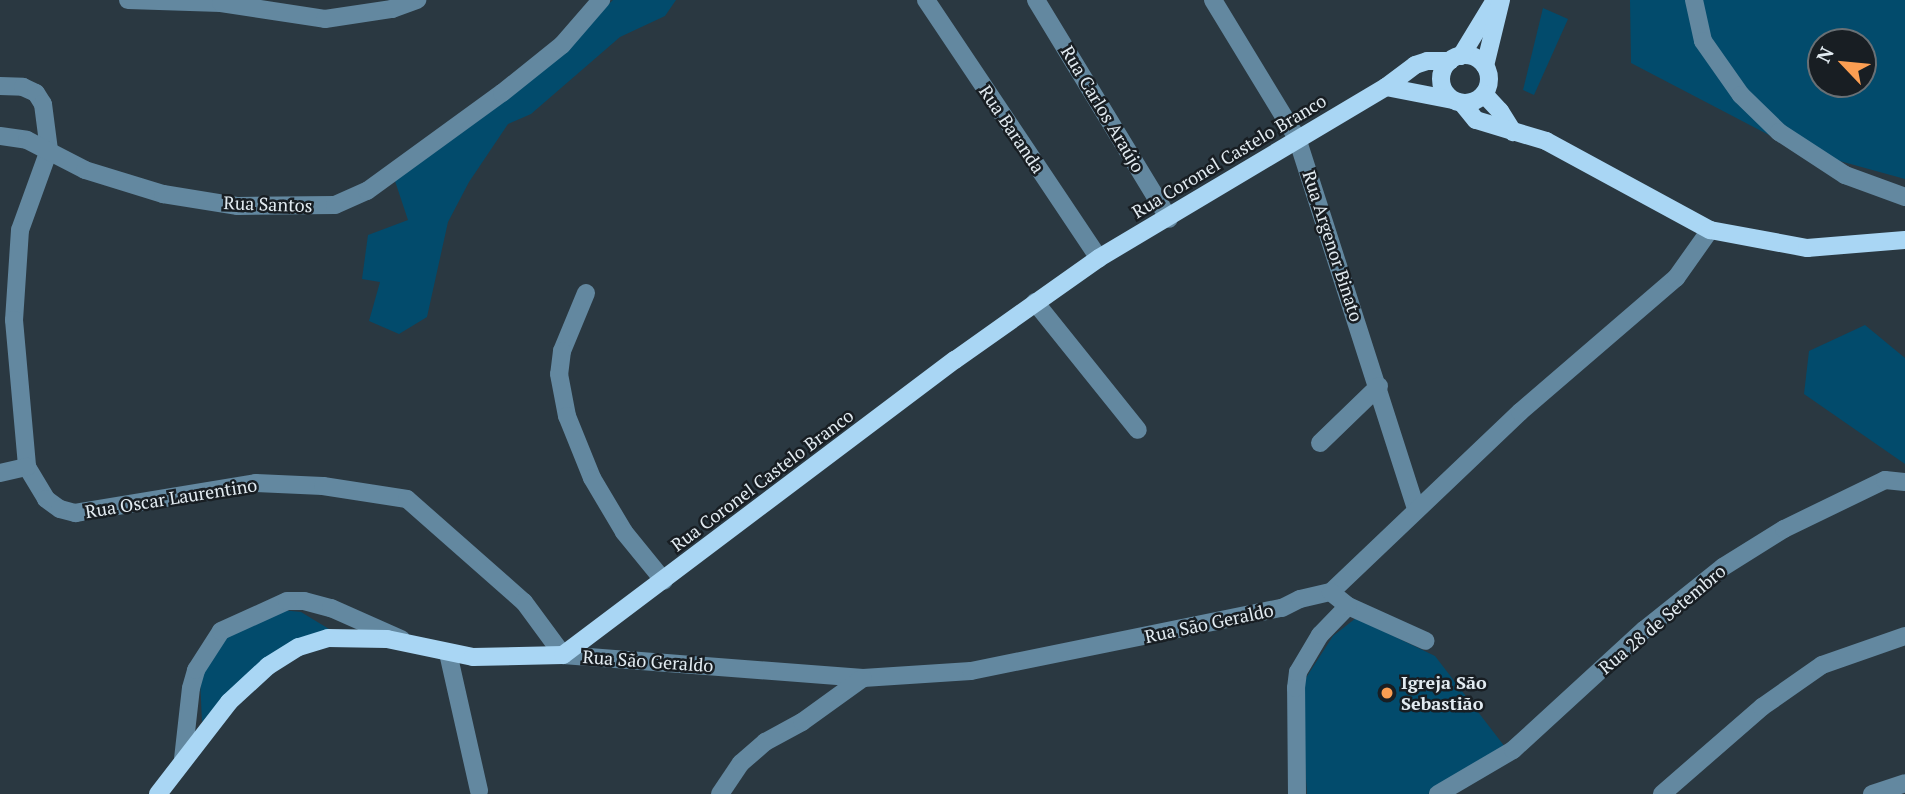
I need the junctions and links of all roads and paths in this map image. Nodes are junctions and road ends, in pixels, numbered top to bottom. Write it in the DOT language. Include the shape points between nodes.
graph roads {
  1 [pos="128,0"];
  2 [pos="417,0"];
  3 [pos="601,0"];
  4 [pos="926,0"];
  5 [pos="1036,0"];
  6 [pos="1213,0"];
  7 [pos="1495,0"];
  8 [pos="1501,0"];
  9 [pos="1694,0"];
  10 [pos="1455,58"];
  11 [pos="1485,66"];
  12 [pos="0,86"];
  13 [pos="1387,87"];
  14 [pos="1484,94"];
  15 [pos="1457,102"];
  16 [pos="1513,132"];
  17 [pos="0,136"];
  18 [pos="1297,138"];
  19 [pos="49,150"];
  20 [pos="1905,197"];
  21 [pos="1169,219"];
  22 [pos="1710,230"];
  23 [pos="1905,240"];
  24 [pos="1099,258"];
  25 [pos="586,293"];
  26 [pos="1035,302"];
  27 [pos="1379,386"];
  28 [pos="1138,430"];
  29 [pos="1320,443"];
  30 [pos="27,467"];
  31 [pos="0,472"];
  32 [pos="1905,482"];
  33 [pos="1416,509"];
  34 [pos="664,581"];
  35 [pos="1331,592"];
  36 [pos="1348,606"];
  37 [pos="1905,636"];
  38 [pos="1426,640"];
  39 [pos="412,644"];
  40 [pos="448,653"];
  41 [pos="563,655"];
  42 [pos="863,678"];
  43 [pos="183,758"];
  44 [pos="1905,783"];
  45 [pos="479,791"];
  46 [pos="158,794"];
  47 [pos="720,794"];
  48 [pos="1297,794"];
  49 [pos="1438,794"];
  50 [pos="1662,794"];
  51 [pos="1872,794"];
  1 -- 2 [label="street" via="221,3 325,19 392,9"];
  3 -- 19 [label="street, Rua Santos" via="562,45 502,93 367,191 335,205 237,206 163,194 85,170"];
  4 -- 24 [label="street, Rua Baranda"];
  5 -- 21 [label="street, Rua Carlos Araújo"];
  6 -- 18 [label="street, Rua Argenor Binato"];
  7 -- 10 [label="main road"];
  8 -- 11 [label="main road"];
  9 -- 20 [label="street" via="1703,41 1741,95 1779,132 1845,175"];
  10 -- 11 [label="main road" via="1479,59"];
  10 -- 13 [label="main road, Rua Coronel Castelo Branco" via="1415,65"];
  10 -- 15 [label="main road" via="1441,79 1444,91"];
  11 -- 14 [label="main road" via="1489,83"];
  12 -- 19 [label="street, Rua Oscar Laurentino" via="36,93 43,104"];
  13 -- 15 [label="main road"];
  13 -- 18 [label="main road, Rua Coronel Castelo Branco"];
  14 -- 15 [label="main road" via="1474,102"];
  14 -- 16 [label="main road"];
  15 -- 16 [label="main road" via="1476,120"];
  16 -- 22 [label="main road" via="1546,141"];
  17 -- 19 [label="street, Rua Santos" via="27,140"];
  18 -- 21 [label="main road, Rua Coronel Castelo Branco"];
  18 -- 27 [label="street, Rua Argenor Binato"];
  19 -- 30 [label="street, Rua Oscar Laurentino" via="20,230 14,320"];
  21 -- 24 [label="main road, Rua Coronel Castelo Branco"];
  22 -- 23 [label="main road" via="1807,248"];
  22 -- 33 [label="street" via="1676,278"];
  24 -- 26 [label="main road, Rua Coronel Castelo Branco"];
  25 -- 34 [label="street" via="562,351 559,374 567,416 592,478 624,532"];
  26 -- 28 [label="street"];
  26 -- 34 [label="main road, Rua Coronel Castelo Branco"];
  27 -- 29 [label="street"];
  27 -- 33 [label="street, Rua Argenor Binato"];
  30 -- 31 [label="street"];
  30 -- 41 [label="street, Rua Oscar Laurentino" via="46,499 75,513 257,483 323,486 407,499 524,601"];
  32 -- 49 [label="street, Rua 28 de Setembro" via="1885,480 1784,529 1723,567 1644,630 1513,750"];
  33 -- 35 [label="street"];
  34 -- 41 [label="main road, Rua Coronel Castelo Branco"];
  35 -- 36 [label="street"];
  35 -- 42 [label="street, Rua São Geraldo" via="1282,608 971,671"];
  36 -- 38 [label="street"];
  36 -- 48 [label="street" via="1320,635 1298,672 1294,714"];
  37 -- 50 [label="street" via="1822,665 1762,707"];
  39 -- 40 [label="main road"];
  39 -- 43 [label="main road" via="328,638 299,648 268,666 229,702"];
  39 -- 43 [label="street" via="304,601 287,601 221,631 196,670"];
  40 -- 41 [label="main road" via="473,657"];
  40 -- 45 [label="street"];
  41 -- 42 [label="street, Rua São Geraldo"];
  42 -- 47 [label="street" via="765,742 741,763"];
  43 -- 46 [label="main road"];
  44 -- 51 [label="street"];
}
